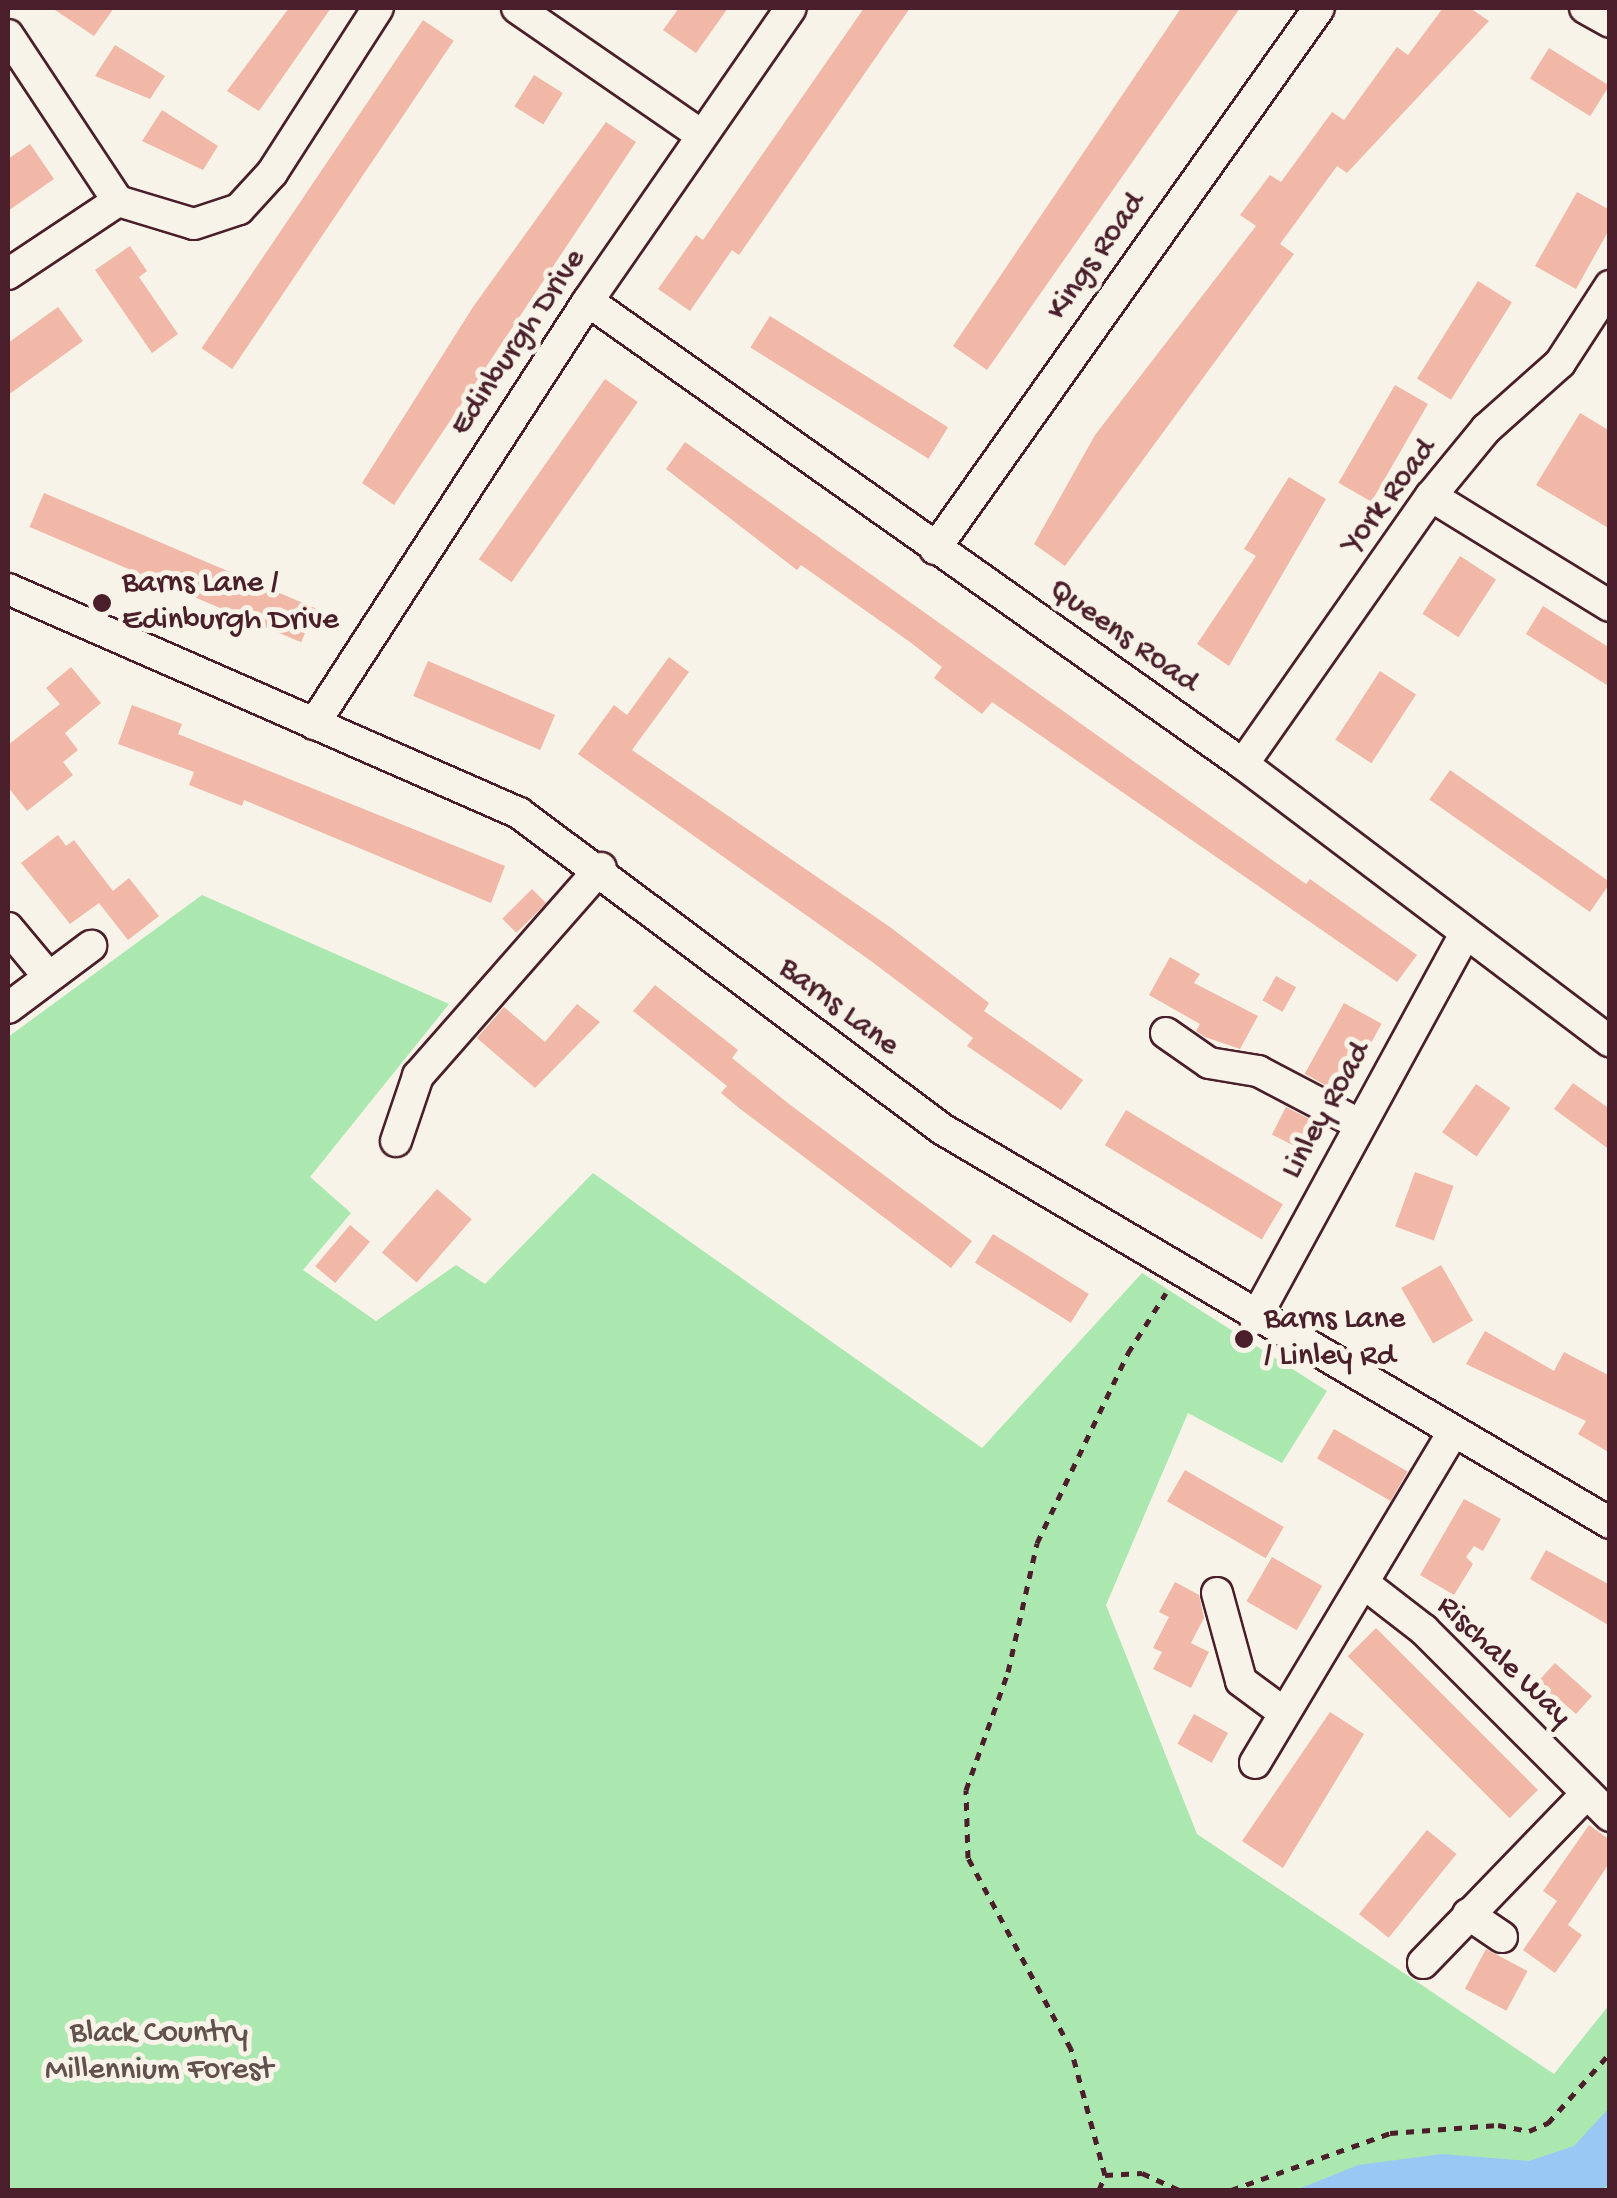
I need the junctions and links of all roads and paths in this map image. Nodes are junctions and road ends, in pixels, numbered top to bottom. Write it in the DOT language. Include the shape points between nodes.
graph roads {
  1 [pos="378,8"];
  2 [pos="517,8"];
  3 [pos="791,8"];
  4 [pos="1319,8"];
  5 [pos="1585,8"];
  6 [pos="1610,22"];
  7 [pos="8,35"];
  8 [pos="701,135"];
  9 [pos="118,201"];
  10 [pos="8,274"];
  11 [pos="1610,286"];
  12 [pos="588,301"];
  13 [pos="1431,496"];
  14 [pos="936,549"];
  15 [pos="8,589"];
  16 [pos="1610,606"];
  17 [pos="314,724"];
  18 [pos="1243,764"];
  19 [pos="600,868"];
  20 [pos="8,928"];
  21 [pos="1463,938"];
  22 [pos="91,946"];
  23 [pos="48,976"];
  24 [pos="8,1008"];
  25 [pos="1166,1033"];
  26 [pos="1610,1042"];
  27 [pos="1360,1124"];
  28 [pos="396,1141"];
  29 [pos="1178,1274"];
  30 [pos="1255,1319"];
  31 [pos="1452,1434"];
  32 [pos="1610,1523"];
  33 [pos="1366,1585"];
  34 [pos="1217,1593"];
  35 [pos="1283,1712"];
  36 [pos="1255,1763"];
  37 [pos="1587,1794"];
  38 [pos="1610,1816"];
  39 [pos="1468,1914"];
  40 [pos="1502,1937"];
  41 [pos="1424,1963"];
  42 [pos="1610,2053"];
  43 [pos="1104,2176"];
  44 [pos="1099,2190"];
  45 [pos="1179,2190"];
  46 [pos="1232,2190"];
  1 -- 9 [label="street" via="272,173 239,210 194,224"];
  2 -- 8 [label="street"];
  3 -- 8 [label="street, Edinburgh Drive"];
  4 -- 14 [label="street, Kings Road"];
  5 -- 6 [label="street"];
  7 -- 9 [label="street"];
  8 -- 12 [label="street, Edinburgh Drive"];
  9 -- 10 [label="street"];
  11 -- 13 [label="street, York Road" via="1560,363 1486,429"];
  12 -- 14 [label="street, Queens Road"];
  12 -- 17 [label="street, Edinburgh Drive"];
  13 -- 16 [label="street"];
  13 -- 18 [label="street, York Road"];
  14 -- 18 [label="street, Queens Road"];
  15 -- 17 [label="street, Barns Lane"];
  17 -- 19 [label="street, Barns Lane" via="519,814"];
  18 -- 21 [label="street, Queens Road"];
  19 -- 28 [label="street" via="418,1076"];
  19 -- 29 [label="street, Barns Lane" via="942,1130"];
  20 -- 23 [label="street"];
  21 -- 26 [label="street, Queens Road"];
  21 -- 27 [label="street, Linley Road"];
  22 -- 23 [label="street"];
  23 -- 24 [label="street"];
  25 -- 27 [label="street" via="1208,1063 1258,1071"];
  27 -- 30 [label="street, Linley Road"];
  29 -- 30 [label="street, Barns Lane"];
  29 -- 43 [label="path" via="1128,1353 1037,1543 1008,1672 966,1790 968,1858 1071,2049"];
  30 -- 31 [label="street, Barns Lane"];
  31 -- 32 [label="street, Barns Lane"];
  31 -- 33 [label="street"];
  33 -- 35 [label="street"];
  33 -- 37 [label="street, Rischale Way" via="1424,1630"];
  34 -- 35 [label="street" via="1241,1680"];
  35 -- 36 [label="street"];
  37 -- 38 [label="street, Rischale Way"];
  37 -- 39 [label="street"];
  39 -- 40 [label="street"];
  39 -- 41 [label="street"];
  42 -- 46 [label="path" via="1548,2123 1529,2130 1498,2125 1390,2134"];
  43 -- 44 [label="path"];
  43 -- 45 [label="path" via="1142,2173"];
}
